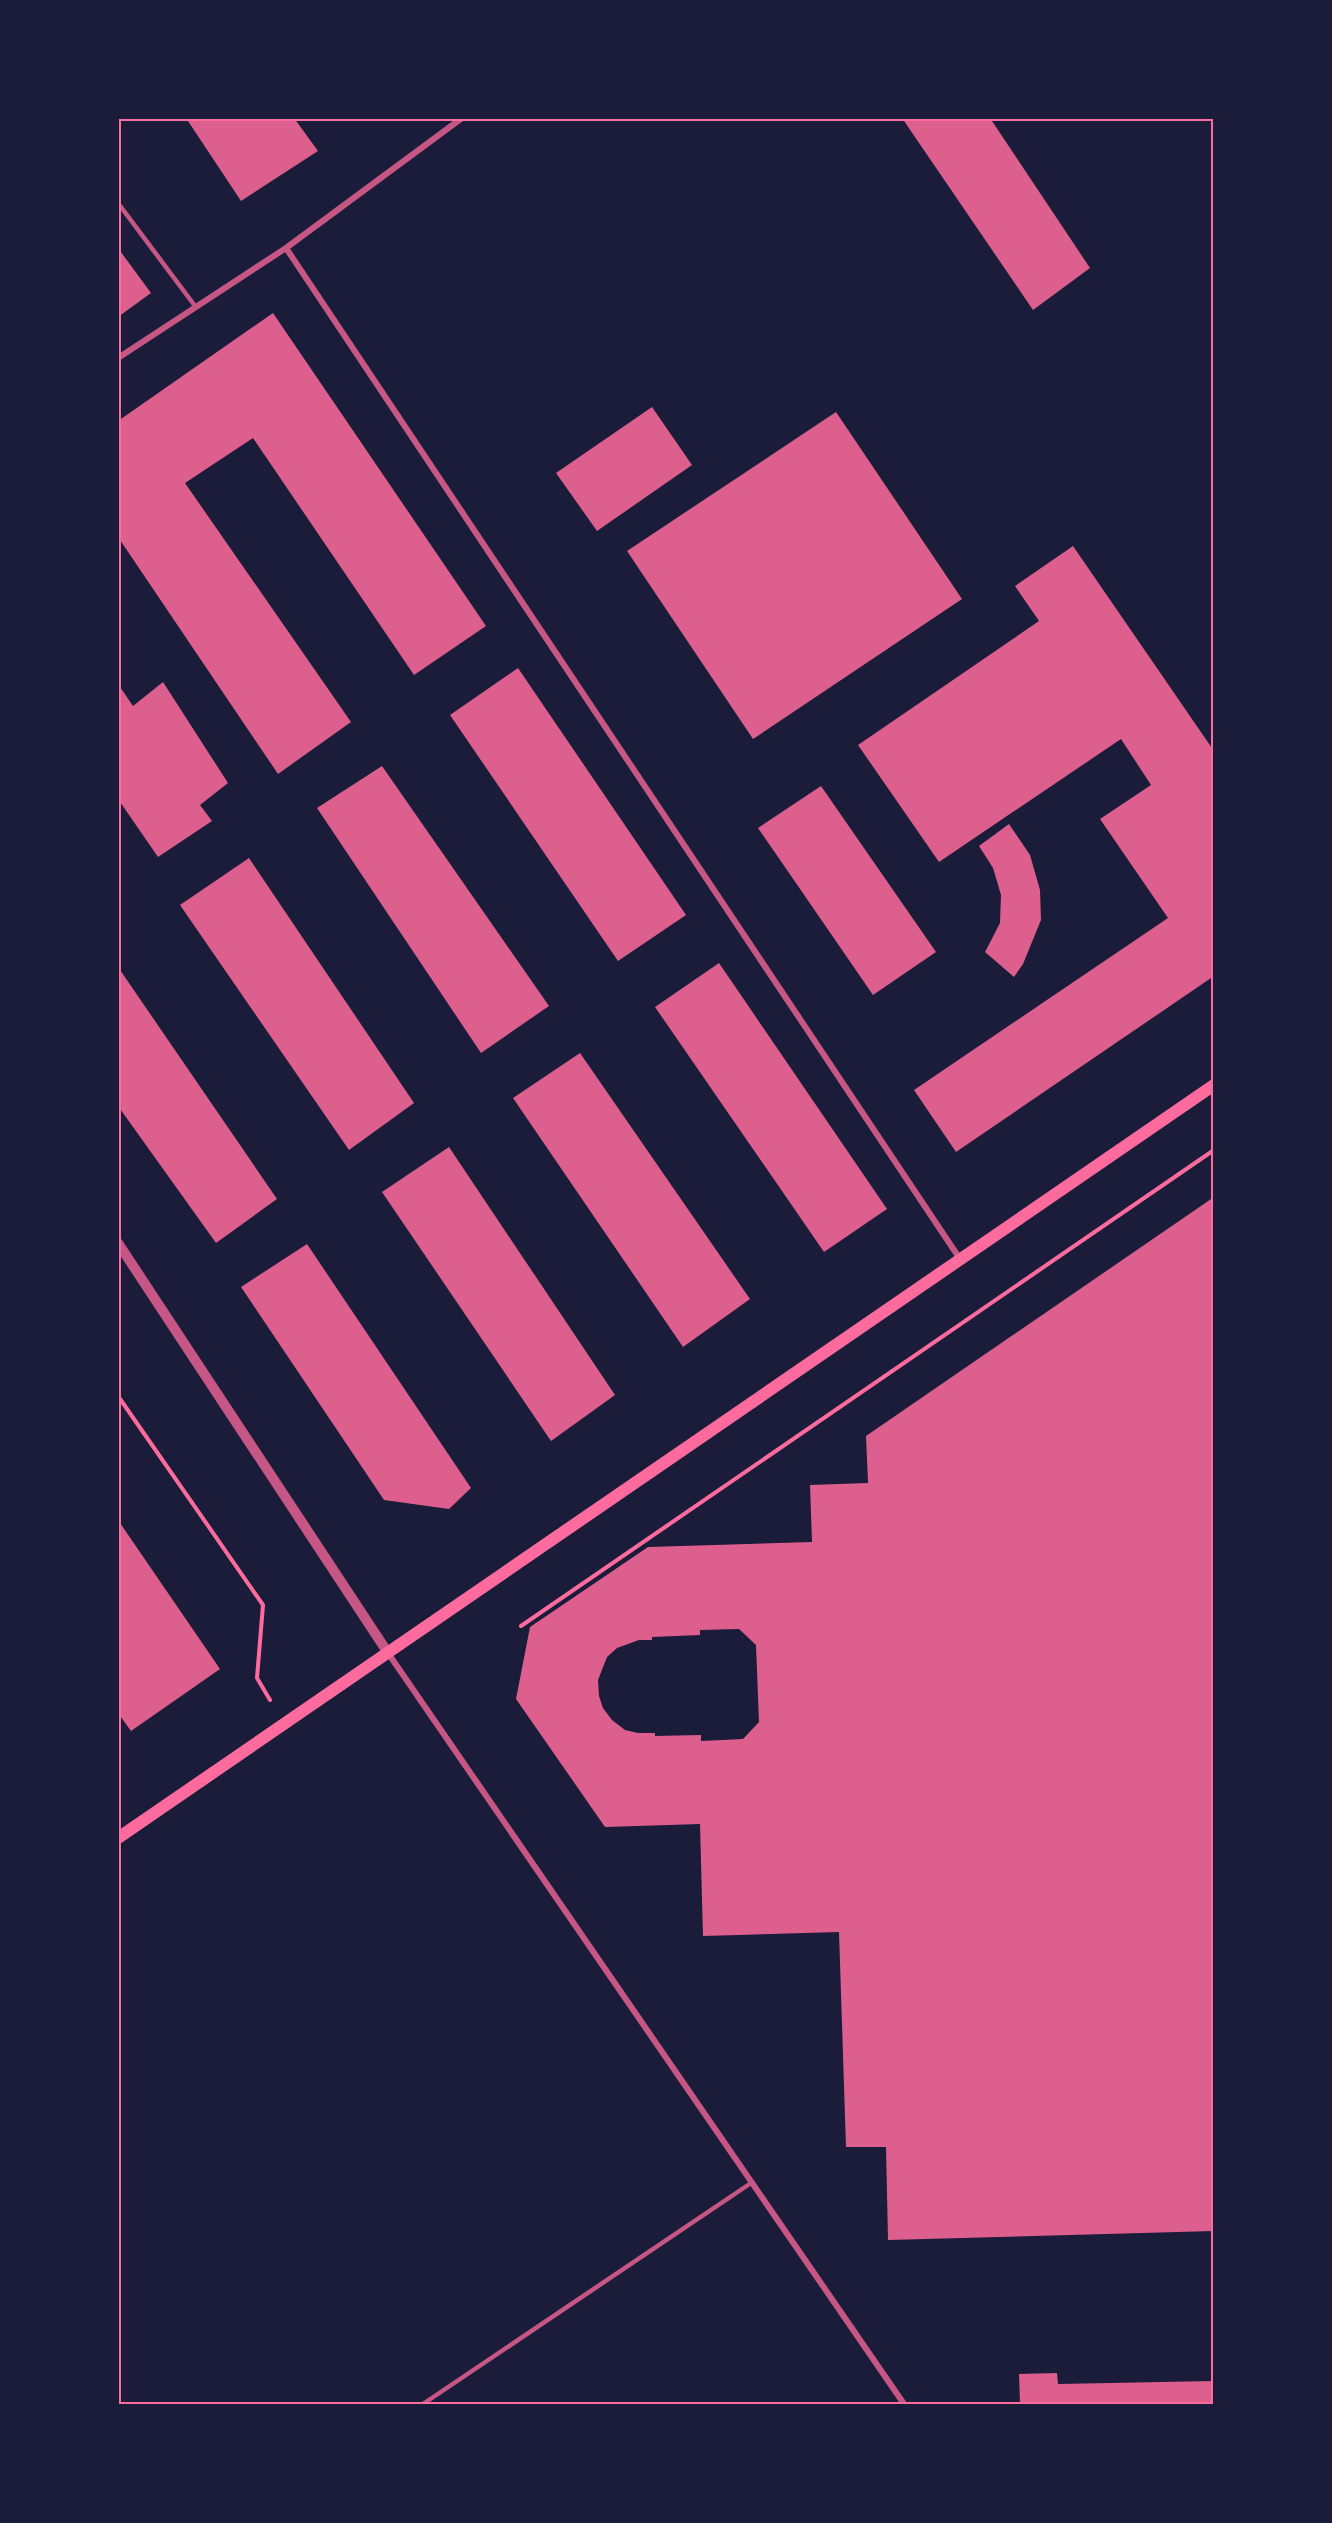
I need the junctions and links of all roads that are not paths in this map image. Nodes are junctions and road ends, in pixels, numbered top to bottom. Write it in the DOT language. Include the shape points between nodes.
graph roads {
  1 [pos="462,118"];
  2 [pos="118,203"];
  3 [pos="286,248"];
  4 [pos="195,306"];
  5 [pos="118,358"];
  6 [pos="1214,1085"];
  7 [pos="118,1243"];
  8 [pos="960,1259"];
  9 [pos="388,1653"];
  10 [pos="118,1838"];
  11 [pos="751,2183"];
  12 [pos="423,2404"];
  13 [pos="904,2404"];
  1 -- 3 [label="street"];
  2 -- 4 [label="lane"];
  3 -- 4 [label="street"];
  3 -- 8 [label="street"];
  4 -- 5 [label="street"];
  6 -- 8 [label="main road"];
  7 -- 9 [label="street"];
  8 -- 9 [label="main road"];
  9 -- 10 [label="main road"];
  9 -- 11 [label="street"];
  11 -- 12 [label="lane"];
  11 -- 13 [label="street"];
}
